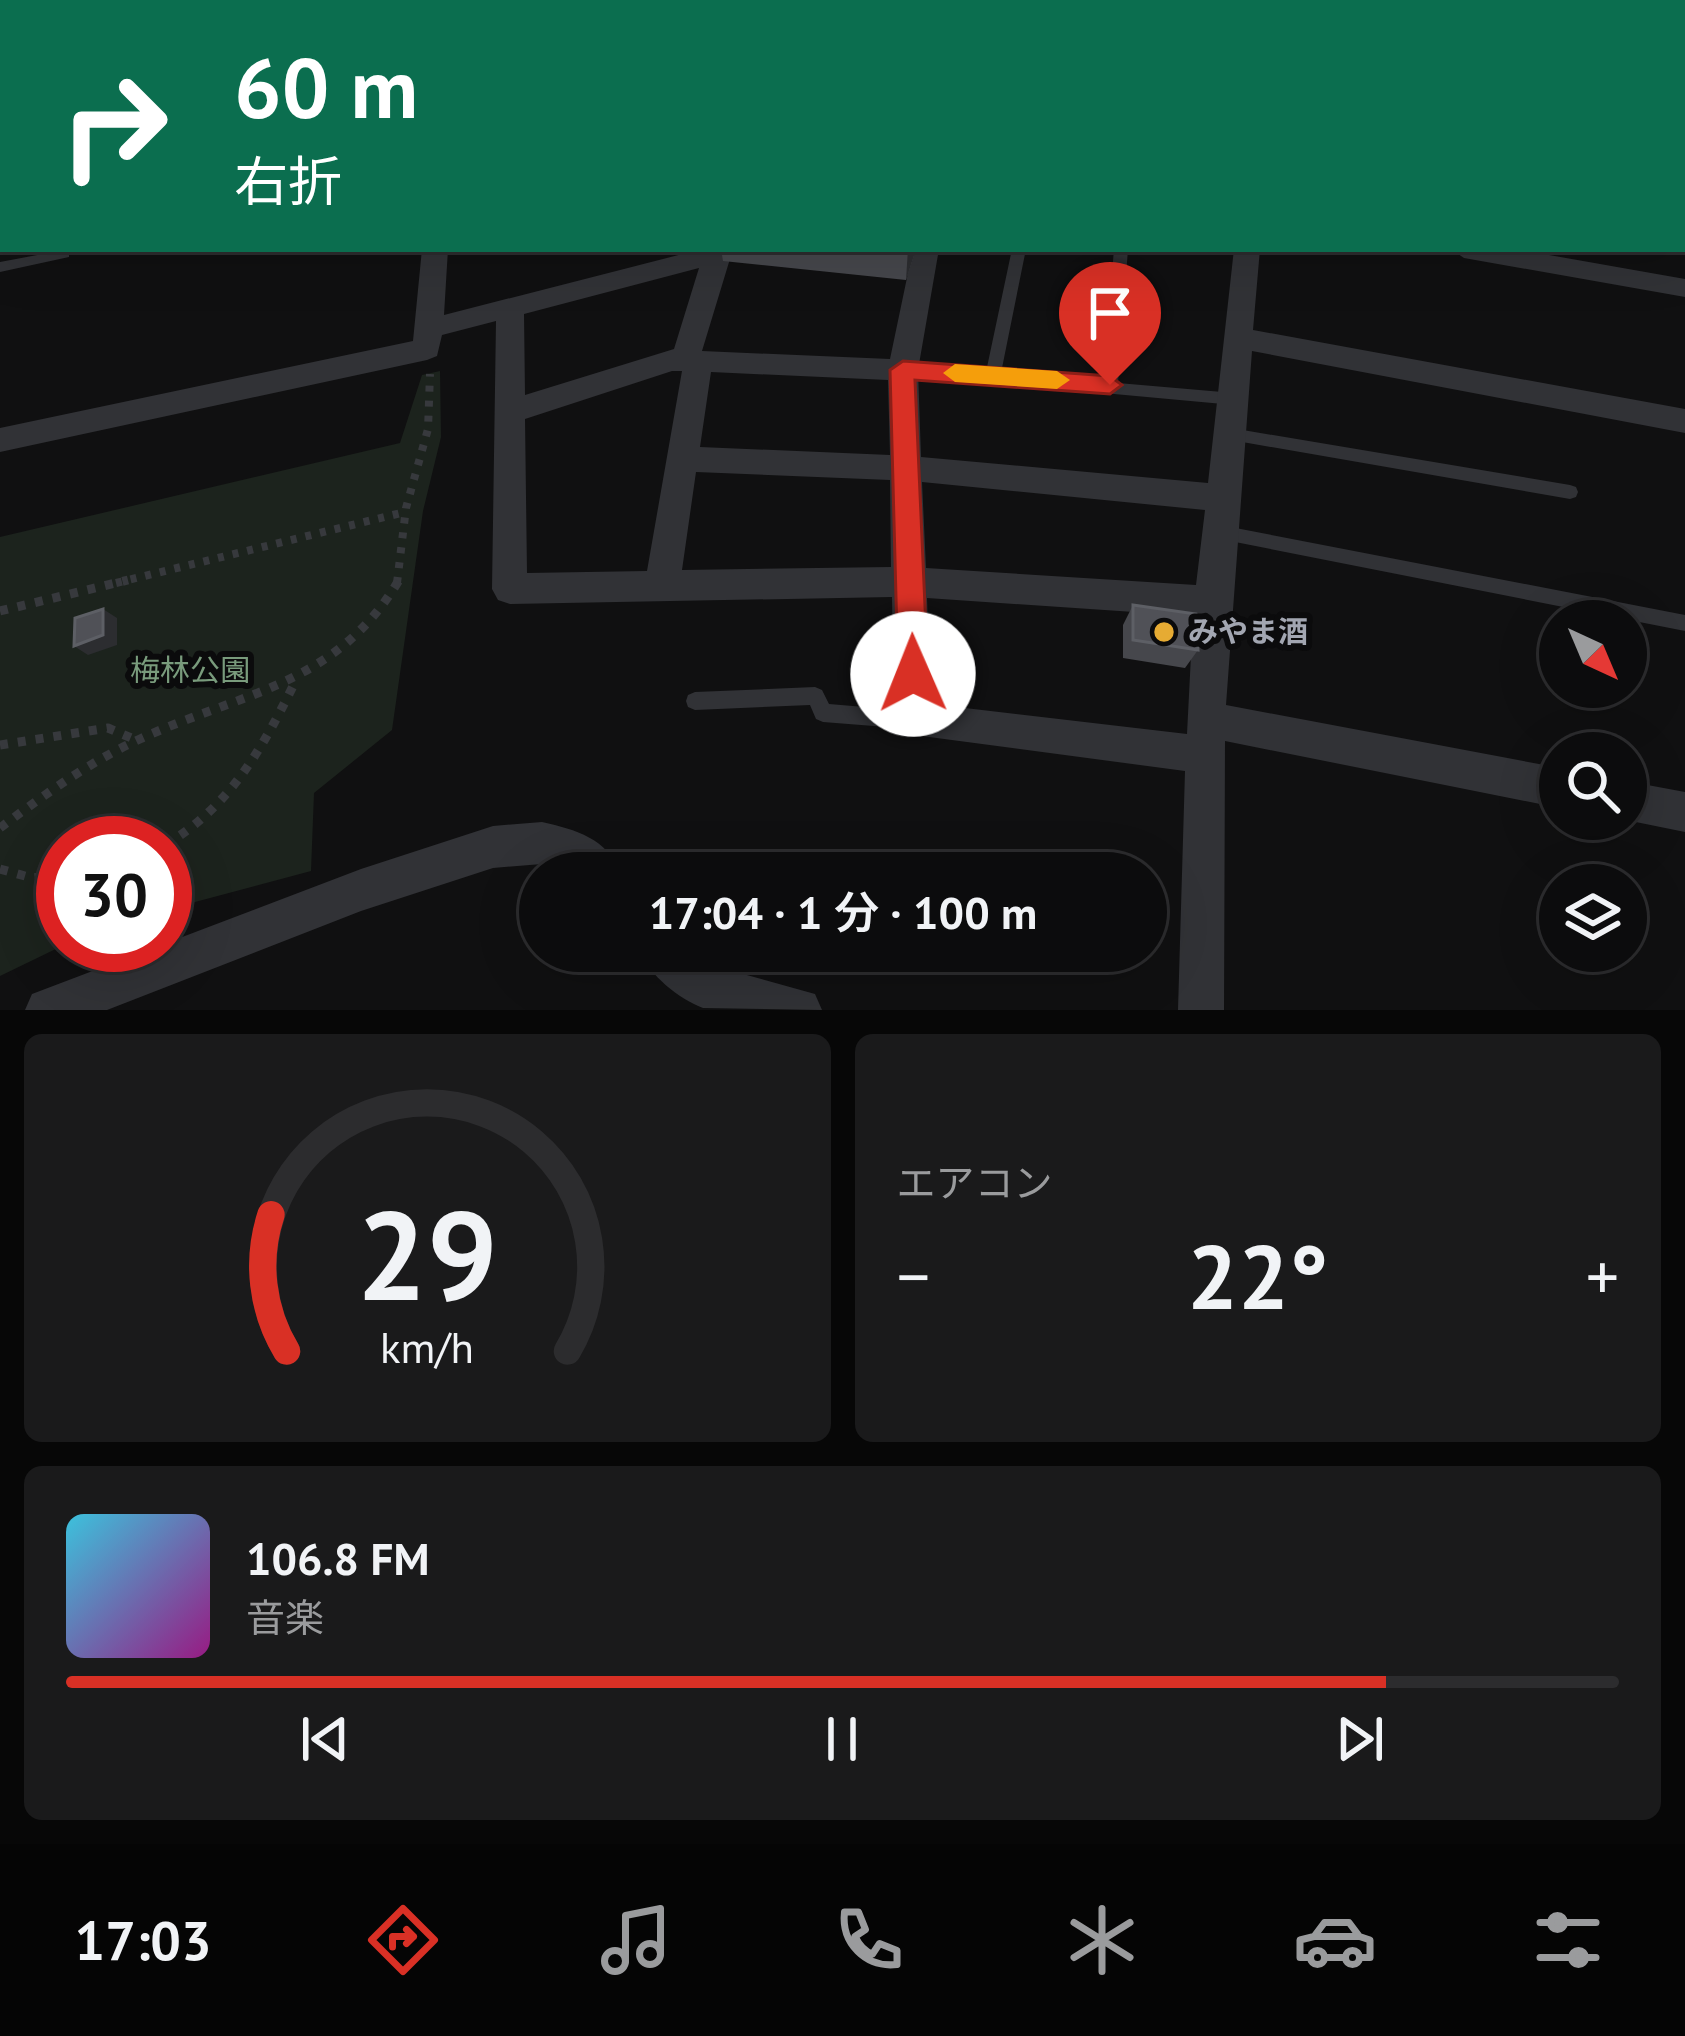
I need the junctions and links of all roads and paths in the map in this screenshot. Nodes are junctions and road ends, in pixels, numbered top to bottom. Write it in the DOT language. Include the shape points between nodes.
graph roads {
  1 [pos="434,252"];
  2 [pos="718,252"];
  3 [pos="925,252"];
  4 [pos="1018,252"];
  5 [pos="1121,252"];
  6 [pos="1247,252"];
  7 [pos="1481,252"];
  8 [pos="64,254"];
  9 [pos="0,267"];
  10 [pos="1685,288"];
  11 [pos="510,308"];
  12 [pos="1240,338"];
  13 [pos="428,339"];
  14 [pos="691,360"];
  15 [pos="903,370"];
  16 [pos="992,374"];
  17 [pos="1110,385"];
  18 [pos="511,412"];
  19 [pos="1232,417"];
  20 [pos="1685,421"];
  21 [pos="0,440"];
  22 [pos="680,460"];
  23 [pos="905,468"];
  24 [pos="1570,492"];
  25 [pos="405,512"];
  26 [pos="1221,515"];
  27 [pos="912,582"];
  28 [pos="662,586"];
  29 [pos="1212,602"];
  30 [pos="0,611"];
  31 [pos="1684,623"];
  32 [pos="294,684"];
  33 [pos="695,701"];
  34 [pos="913,720"];
  35 [pos="1206,737"];
  36 [pos="138,740"];
  37 [pos="0,745"];
  38 [pos="1539,785"];
  39 [pos="1647,805"];
  40 [pos="1685,812"];
  41 [pos="0,828"];
  42 [pos="192,831"];
  43 [pos="578,852"];
  44 [pos="0,869"];
  45 [pos="36,877"];
  46 [pos="687,972"];
  47 [pos="48,1010"];
  48 [pos="799,1010"];
  49 [pos="1200,1010"];
  1 -- 13 [label="street"];
  2 -- 11 [label="street"];
  2 -- 14 [label="street"];
  3 -- 15 [label="street"];
  4 -- 16 [label="lane"];
  5 -- 17 [label="lane"];
  6 -- 12 [label="street"];
  7 -- 10 [label="street"];
  8 -- 9 [label="lane"];
  11 -- 13 [label="street"];
  11 -- 18 [label="street"];
  12 -- 19 [label="street"];
  12 -- 20 [label="street"];
  13 -- 21 [label="street"];
  13 -- 25 [label="path" via="430,441"];
  14 -- 15 [label="street"];
  14 -- 18 [label="street"];
  14 -- 22 [label="street"];
  15 -- 16 [label="lane"];
  15 -- 23 [label="street"];
  16 -- 17 [label="lane"];
  17 -- 19 [label="lane"];
  18 -- 28 [label="street" via="510,589"];
  19 -- 24 [label="lane"];
  19 -- 26 [label="street"];
  22 -- 23 [label="street"];
  22 -- 28 [label="street"];
  23 -- 26 [label="street"];
  23 -- 27 [label="street"];
  25 -- 30 [label="path"];
  25 -- 32 [label="path" via="401,576 366,632"];
  26 -- 29 [label="street"];
  26 -- 31 [label="lane"];
  27 -- 28 [label="street"];
  27 -- 29 [label="street"];
  27 -- 34 [label="street"];
  29 -- 35 [label="street"];
  32 -- 36 [label="path"];
  32 -- 42 [label="path" via="230,796"];
  33 -- 34 [label="lane" via="815,697 823,713"];
  34 -- 35 [label="street"];
  35 -- 38 [label="street"];
  35 -- 49 [label="street"];
  36 -- 37 [label="path" via="109,728"];
  36 -- 41 [label="path"];
  39 -- 40 [label="street"];
  43 -- 47 [label="street" via="542,843 493,847"];
  44 -- 45 [label="path"];
  46 -- 48 [label="street" via="703,986"];
}
